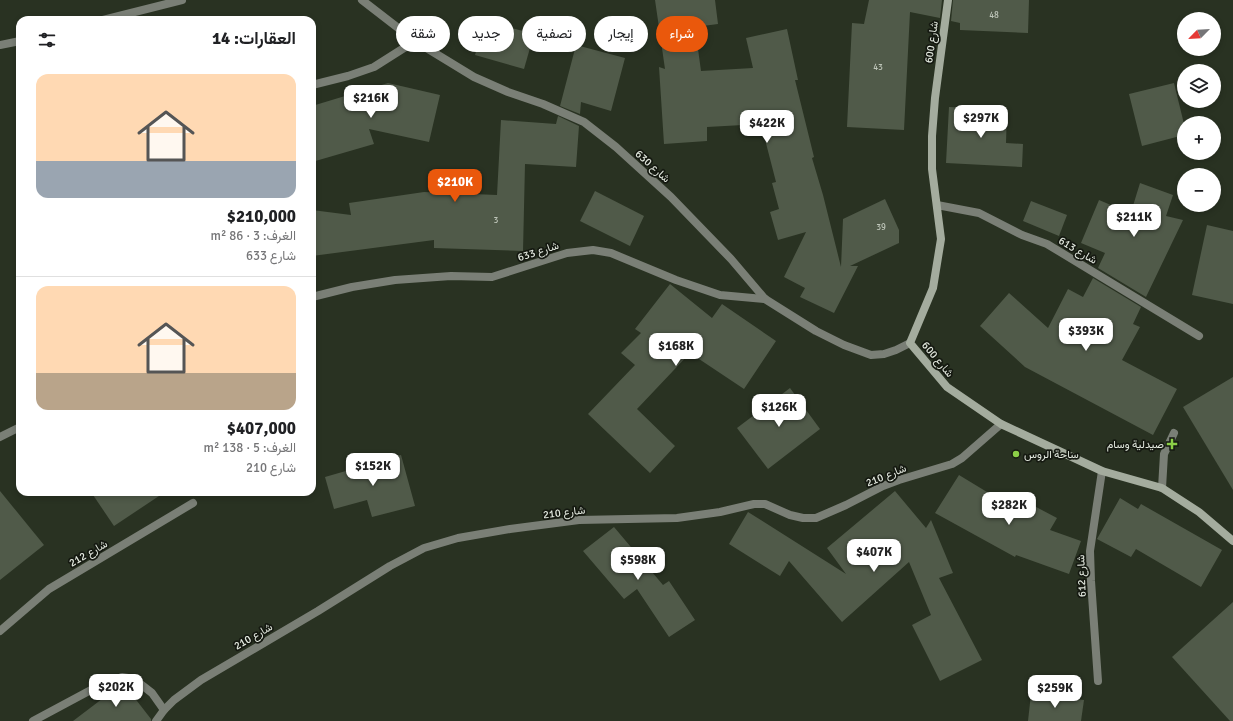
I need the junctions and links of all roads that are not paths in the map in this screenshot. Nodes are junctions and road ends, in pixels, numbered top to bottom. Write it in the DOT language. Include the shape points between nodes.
graph roads {
  1 [pos="182,0"];
  2 [pos="362,0"];
  3 [pos="948,0"];
  4 [pos="119,16"];
  5 [pos="396,26"];
  6 [pos="16,42"];
  7 [pos="0,45"];
  8 [pos="398,52"];
  9 [pos="433,52"];
  10 [pos="316,84"];
  11 [pos="937,205"];
  12 [pos="316,296"];
  13 [pos="765,299"];
  14 [pos="1199,336"];
  15 [pos="910,343"];
  16 [pos="1001,424"];
  17 [pos="16,429"];
  18 [pos="1174,433"];
  19 [pos="0,437"];
  20 [pos="1102,471"];
  21 [pos="1162,488"];
  22 [pos="193,504"];
  23 [pos="1233,541"];
  24 [pos="0,631"];
  25 [pos="1098,681"];
  26 [pos="164,710"];
  27 [pos="33,721"];
  28 [pos="156,721"];
  1 -- 4 [label="street"];
  2 -- 5 [label="street, شارع 630"];
  3 -- 11 [label="main road, شارع 600" via="932,136 932,170"];
  6 -- 7 [label="street"];
  8 -- 10 [label="street" via="374,67"];
  9 -- 13 [label="street, شارع 630" via="474,77 584,122 670,196 731,259"];
  11 -- 14 [label="street, شارع 613" via="979,213 1046,244"];
  11 -- 15 [label="main road, شارع 600" via="941,239 933,288"];
  12 -- 13 [label="street, شارع 633" via="395,280 451,276 492,277 568,253 593,250 611,254 720,295"];
  13 -- 15 [label="street, شارع 630" via="816,331 871,355 884,354"];
  15 -- 16 [label="main road, شارع 600" via="947,387"];
  16 -- 20 [label="main road, شارع 600"];
  16 -- 26 [label="street, شارع 210" via="952,464 883,486 816,518 803,518 765,504 754,504 677,518 579,520 510,529 458,538 424,548 206,677 186,690"];
  17 -- 19 [label="street"];
  18 -- 21 [label="street" via="1164,454"];
  20 -- 21 [label="main road, شارع 600"];
  20 -- 25 [label="street, شارع 612" via="1090,551"];
  21 -- 23 [label="main road, شارع 600" via="1199,512"];
  22 -- 24 [label="street, شارع 212" via="49,589"];
  26 -- 27 [label="street" via="152,693 134,679 122,677 89,691"];
  26 -- 28 [label="street, شارع 210"];
}
